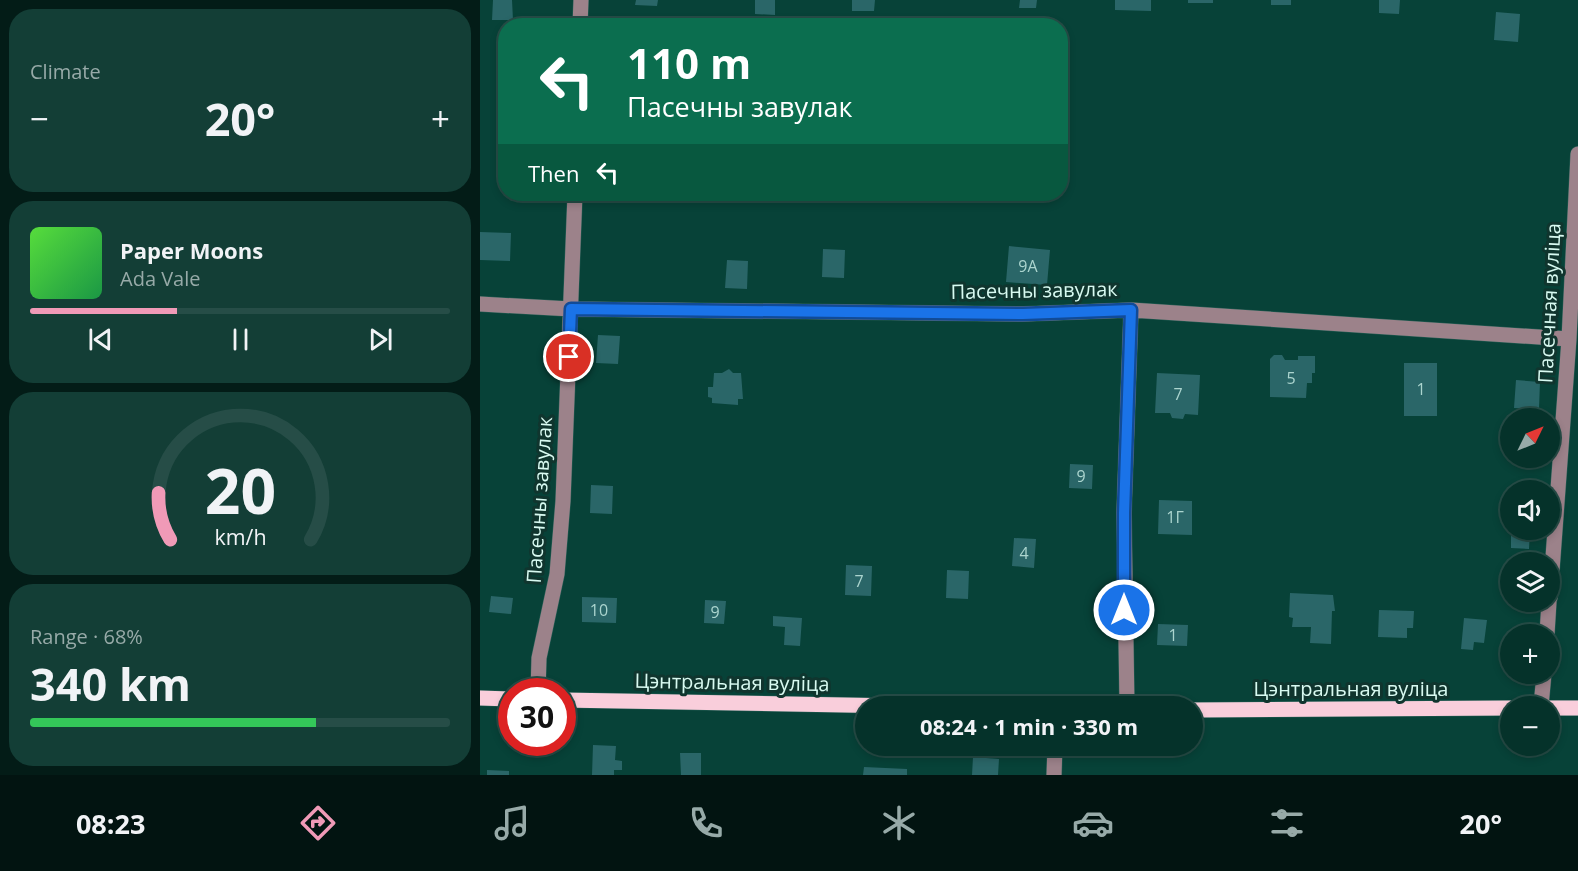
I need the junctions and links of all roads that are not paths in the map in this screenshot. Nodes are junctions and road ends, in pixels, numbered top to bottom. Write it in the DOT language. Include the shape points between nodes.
graph roads {
  1 [pos="581,0"];
  2 [pos="580,18"];
  3 [pos="1578,154"];
  4 [pos="575,201"];
  5 [pos="480,304"];
  6 [pos="571,309"];
  7 [pos="1131,310"];
  8 [pos="1569,339"];
  9 [pos="1553,552"];
  10 [pos="538,678"];
  11 [pos="1127,696"];
  12 [pos="480,698"];
  13 [pos="498,699"];
  14 [pos="576,700"];
  15 [pos="855,705"];
  16 [pos="1500,708"];
  17 [pos="1560,708"];
  18 [pos="1578,708"];
  19 [pos="1203,710"];
  20 [pos="1055,756"];
  21 [pos="1054,775"];
  1 -- 2 [label="street"];
  3 -- 8 [label="street, Пасечная вуліца"];
  4 -- 6 [label="street, Пасечны завулак"];
  5 -- 6 [label="street, Пасечны завулак"];
  6 -- 7 [label="street, Пасечны завулак" via="1023,314"];
  6 -- 10 [label="street, Пасечны завулак" via="557,574"];
  7 -- 8 [label="street, Пасечны завулак"];
  7 -- 11 [label="street" via="1124,513"];
  8 -- 9 [label="street, Пасечная вуліца"];
  12 -- 13 [label="main road"];
  14 -- 15 [label="main road, Цэнтральная вуліца"];
  16 -- 19 [label="main road, Цэнтральная вуліца"];
  17 -- 18 [label="main road"];
  20 -- 21 [label="street"];
}
